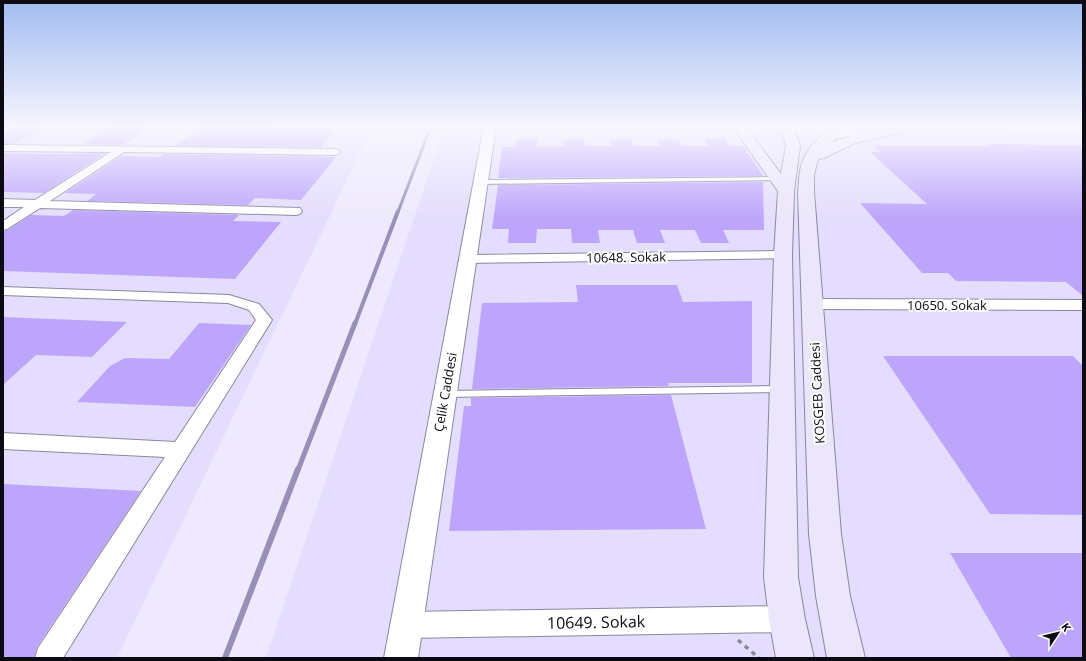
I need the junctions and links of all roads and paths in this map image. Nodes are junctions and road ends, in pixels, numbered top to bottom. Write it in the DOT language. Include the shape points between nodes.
graph roads {
  1 [pos="110,157"];
  2 [pos="485,157"];
  3 [pos="761,157"];
  4 [pos="791,157"];
  5 [pos="812,157"];
  6 [pos="817,157"];
  7 [pos="809,163"];
  8 [pos="481,182"];
  9 [pos="782,185"];
  10 [pos="3,203"];
  11 [pos="38,204"];
  12 [pos="296,211"];
  13 [pos="3,226"];
  14 [pos="783,255"];
  15 [pos="468,259"];
  16 [pos="3,291"];
  17 [pos="812,304"];
  18 [pos="1083,305"];
  19 [pos="783,389"];
  20 [pos="445,394"];
  21 [pos="3,441"];
  22 [pos="181,450"];
  23 [pos="786,619"];
  24 [pos="406,625"];
  25 [pos="48,658"];
  26 [pos="401,658"];
  27 [pos="795,658"];
  28 [pos="846,658"];
  1 -- 11 [label="street"];
  2 -- 8 [label="street, Çelik Caddesi"];
  3 -- 9 [label="main road"];
  4 -- 9 [label="main road"];
  5 -- 7 [label="main road, KOSGEB Caddesi"];
  6 -- 7 [label="main road"];
  7 -- 17 [label="main road, KOSGEB Caddesi" via="806,192"];
  8 -- 9 [label="lane"];
  8 -- 15 [label="street, Çelik Caddesi"];
  9 -- 14 [label="main road"];
  10 -- 11 [label="street"];
  11 -- 12 [label="street"];
  11 -- 13 [label="street"];
  14 -- 15 [label="street, 10648. Sokak"];
  14 -- 19 [label="main road"];
  15 -- 20 [label="street, Çelik Caddesi"];
  16 -- 22 [label="street" via="229,299 254,307 264,320"];
  17 -- 18 [label="street, 10650. Sokak"];
  17 -- 28 [label="main road, KOSGEB Caddesi" via="825,534 829,574"];
  19 -- 20 [label="lane"];
  19 -- 23 [label="main road" via="781,577"];
  20 -- 24 [label="street, Çelik Caddesi"];
  21 -- 22 [label="street"];
  22 -- 25 [label="street"];
  23 -- 24 [label="street, 10649. Sokak"];
  23 -- 27 [label="main road"];
  24 -- 26 [label="street, Çelik Caddesi"];
}
